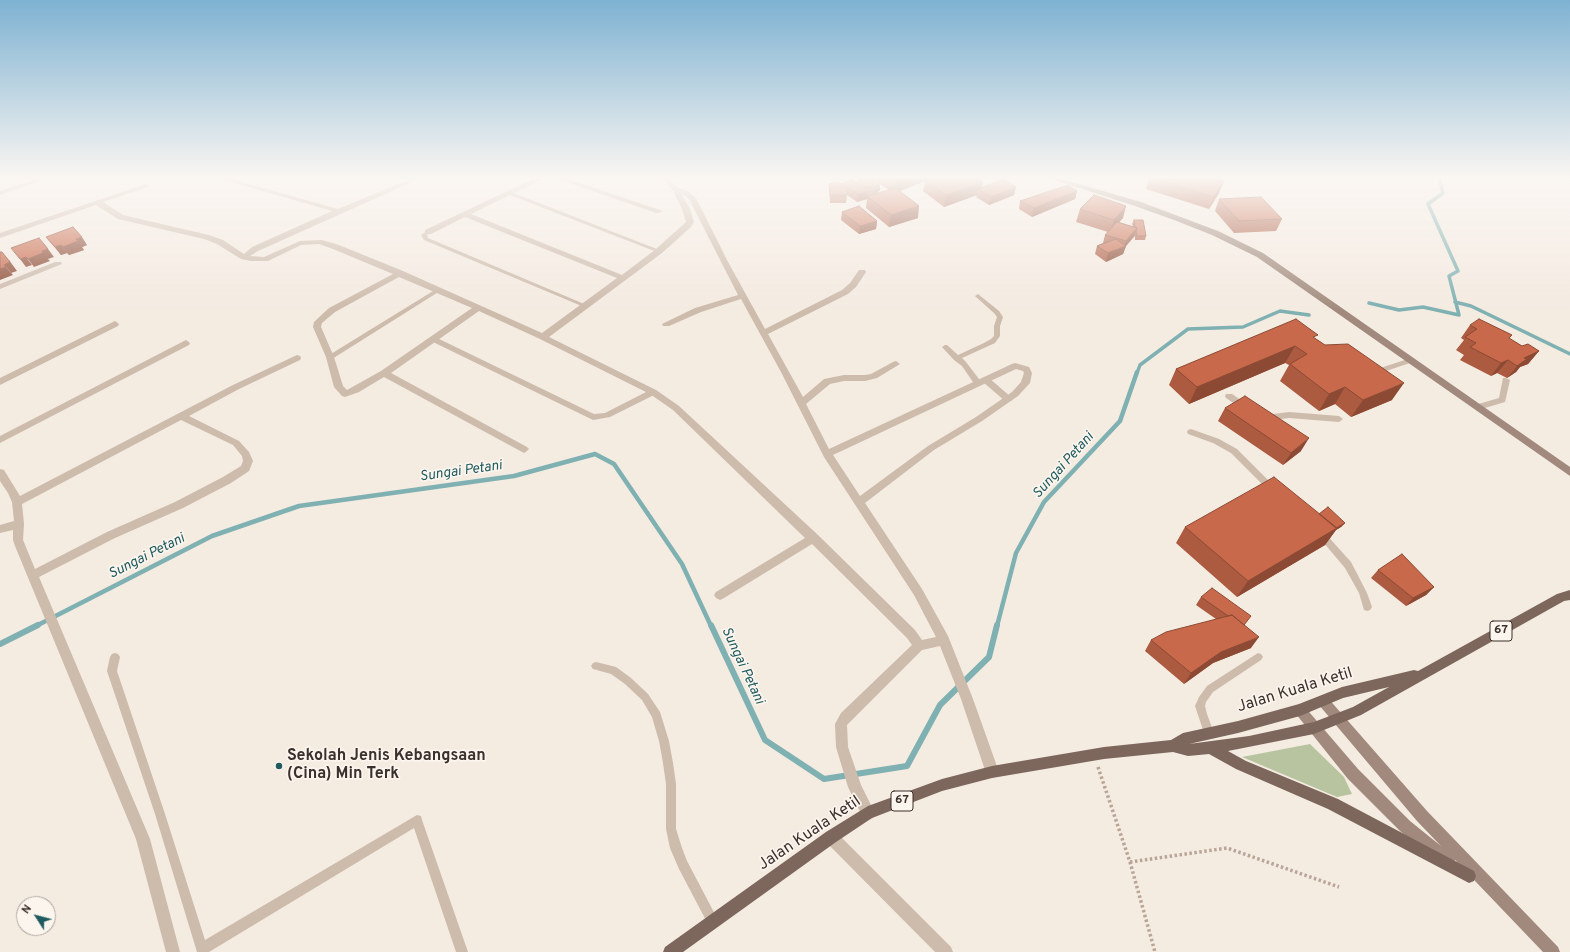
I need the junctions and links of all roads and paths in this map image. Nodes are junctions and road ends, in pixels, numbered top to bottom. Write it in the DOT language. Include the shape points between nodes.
graph roads {
  1 [pos="39,222"];
  2 [pos="144,222"];
  3 [pos="314,222"];
  4 [pos="448,222"];
  5 [pos="486,222"];
  6 [pos="585,222"];
  7 [pos="690,222"];
  8 [pos="705,222"];
  9 [pos="1189,222"];
  10 [pos="428,232"];
  11 [pos="0,236"];
  12 [pos="659,251"];
  13 [pos="244,257"];
  14 [pos="58,264"];
  15 [pos="862,272"];
  16 [pos="400,273"];
  17 [pos="623,278"];
  18 [pos="0,287"];
  19 [pos="438,290"];
  20 [pos="743,296"];
  21 [pos="978,296"];
  22 [pos="586,306"];
  23 [pos="477,308"];
  24 [pos="115,324"];
  25 [pos="666,324"];
  26 [pos="763,333"];
  27 [pos="543,337"];
  28 [pos="433,339"];
  29 [pos="186,343"];
  30 [pos="945,347"];
  31 [pos="330,357"];
  32 [pos="297,358"];
  33 [pos="956,358"];
  34 [pos="1411,360"];
  35 [pos="896,364"];
  36 [pos="1365,370"];
  37 [pos="384,373"];
  38 [pos="1506,380"];
  39 [pos="0,382"];
  40 [pos="982,382"];
  41 [pos="653,392"];
  42 [pos="1229,396"];
  43 [pos="1008,399"];
  44 [pos="802,404"];
  45 [pos="1478,407"];
  46 [pos="1257,415"];
  47 [pos="182,416"];
  48 [pos="1339,419"];
  49 [pos="1275,426"];
  50 [pos="1191,432"];
  51 [pos="0,440"];
  52 [pos="524,449"];
  53 [pos="827,454"];
  54 [pos="1570,472"];
  55 [pos="0,473"];
  56 [pos="1278,494"];
  57 [pos="17,502"];
  58 [pos="859,502"];
  59 [pos="19,524"];
  60 [pos="0,529"];
  61 [pos="1315,529"];
  62 [pos="814,538"];
  63 [pos="33,575"];
  64 [pos="1570,586"];
  65 [pos="720,595"];
  66 [pos="1565,596"];
  67 [pos="1367,607"];
  68 [pos="944,640"];
  69 [pos="919,646"];
  70 [pos="115,657"];
  71 [pos="1258,657"];
  72 [pos="596,666"];
  73 [pos="1427,672"];
  74 [pos="1323,701"];
  75 [pos="1300,710"];
  76 [pos="1338,719"];
  77 [pos="1314,728"];
  78 [pos="1209,733"];
  79 [pos="1174,746"];
  80 [pos="1210,748"];
  81 [pos="1093,754"];
  82 [pos="992,772"];
  83 [pos="868,813"];
  84 [pos="831,837"];
  85 [pos="1130,862"];
  86 [pos="1469,876"];
  87 [pos="1340,887"];
  88 [pos="1520,920"];
  89 [pos="712,922"];
  90 [pos="202,950"];
  91 [pos="173,952"];
  92 [pos="462,952"];
  93 [pos="670,952"];
  94 [pos="946,952"];
  95 [pos="1155,952"];
  96 [pos="1553,952"];
  1 -- 11 [label="street"];
  2 -- 13 [label="street" via="206,237 220,242"];
  3 -- 13 [label="street" via="255,249"];
  4 -- 10 [label="street"];
  5 -- 17 [label="street"];
  6 -- 12 [label="lane"];
  7 -- 12 [label="street"];
  8 -- 20 [label="street"];
  9 -- 34 [label="main road" via="1276,265"];
  10 -- 22 [label="lane" via="424,235 426,239"];
  12 -- 17 [label="street"];
  13 -- 16 [label="street" via="251,260 265,259 300,243 319,242"];
  14 -- 18 [label="street"];
  15 -- 26 [label="street" via="853,285 844,292"];
  16 -- 19 [label="street"];
  16 -- 31 [label="street" via="332,310 318,322 317,327"];
  17 -- 22 [label="street"];
  19 -- 23 [label="street"];
  19 -- 31 [label="lane"];
  20 -- 25 [label="street" via="698,310"];
  20 -- 26 [label="street"];
  21 -- 33 [label="lane" via="1000,317 996,336 986,345"];
  22 -- 27 [label="street"];
  23 -- 27 [label="street"];
  23 -- 28 [label="street"];
  24 -- 39 [label="street"];
  26 -- 44 [label="street"];
  27 -- 41 [label="street"];
  28 -- 37 [label="street"];
  28 -- 41 [label="lane" via="593,417 607,415"];
  29 -- 51 [label="street"];
  30 -- 33 [label="lane"];
  31 -- 37 [label="street" via="339,386 345,394"];
  32 -- 47 [label="street"];
  33 -- 40 [label="lane"];
  34 -- 36 [label="lane" via="1370,374"];
  34 -- 45 [label="main road"];
  35 -- 44 [label="street" via="874,376 827,381"];
  37 -- 52 [label="street"];
  38 -- 45 [label="lane" via="1502,400"];
  40 -- 43 [label="lane"];
  40 -- 43 [label="street" via="1015,366 1026,369 1026,383"];
  40 -- 53 [label="street"];
  41 -- 62 [label="street" via="676,408"];
  42 -- 46 [label="lane"];
  43 -- 58 [label="street" via="931,448"];
  44 -- 53 [label="street"];
  45 -- 54 [label="main road"];
  46 -- 48 [label="lane"];
  46 -- 49 [label="lane"];
  47 -- 57 [label="street"];
  47 -- 63 [label="street" via="236,443 246,455 248,461 245,468 179,505 111,535"];
  50 -- 56 [label="lane" via="1234,451"];
  53 -- 58 [label="street"];
  55 -- 57 [label="street" via="14,492"];
  57 -- 59 [label="street"];
  58 -- 68 [label="street" via="918,592"];
  59 -- 60 [label="street"];
  59 -- 63 [label="street" via="18,540"];
  61 -- 67 [label="lane" via="1348,565 1363,593"];
  62 -- 65 [label="street"];
  62 -- 69 [label="street" via="911,634"];
  63 -- 91 [label="street" via="143,839"];
  64 -- 66 [label="main road, Jalan Kuala Ketil / 67"];
  66 -- 73 [label="main road, Jalan Kuala Ketil / 67"];
  68 -- 69 [label="street"];
  68 -- 82 [label="street"];
  69 -- 83 [label="street" via="845,717 841,724 842,747"];
  70 -- 90 [label="lane" via="112,671"];
  71 -- 78 [label="lane" via="1210,688 1202,700 1202,714"];
  72 -- 89 [label="lane" via="612,670 628,681 645,697 656,715 668,764 671,784 671,829 676,848"];
  73 -- 74 [label="main road, Jalan Kuala Ketil / 67" via="1342,693"];
  73 -- 76 [label="main road, Jalan Kuala Ketil / 67"];
  74 -- 75 [label="main road, Jalan Kuala Ketil / 67"];
  74 -- 76 [label="main road"];
  75 -- 77 [label="main road"];
  75 -- 78 [label="main road, Jalan Kuala Ketil / 67"];
  76 -- 77 [label="main road, Jalan Kuala Ketil / 67"];
  76 -- 88 [label="main road" via="1422,816"];
  77 -- 80 [label="main road, Jalan Kuala Ketil / 67"];
  77 -- 86 [label="main road" via="1353,774 1405,826"];
  78 -- 79 [label="main road, Jalan Kuala Ketil / 67" via="1183,739"];
  79 -- 80 [label="main road, Jalan Kuala Ketil / 67" via="1188,750"];
  79 -- 81 [label="main road, Jalan Kuala Ketil / 67"];
  80 -- 86 [label="main road" via="1241,765 1333,804"];
  81 -- 82 [label="main road, Jalan Kuala Ketil / 67"];
  81 -- 85 [label="path"];
  82 -- 83 [label="main road, Jalan Kuala Ketil / 67" via="942,785"];
  83 -- 84 [label="main road, Jalan Kuala Ketil / 67"];
  84 -- 89 [label="main road, Jalan Kuala Ketil / 67"];
  84 -- 94 [label="street"];
  85 -- 87 [label="path" via="1227,848"];
  85 -- 95 [label="path"];
  86 -- 88 [label="main road"];
  88 -- 96 [label="main road"];
  89 -- 93 [label="main road, Jalan Kuala Ketil / 67"];
  90 -- 92 [label="lane" via="417,820"];
}
